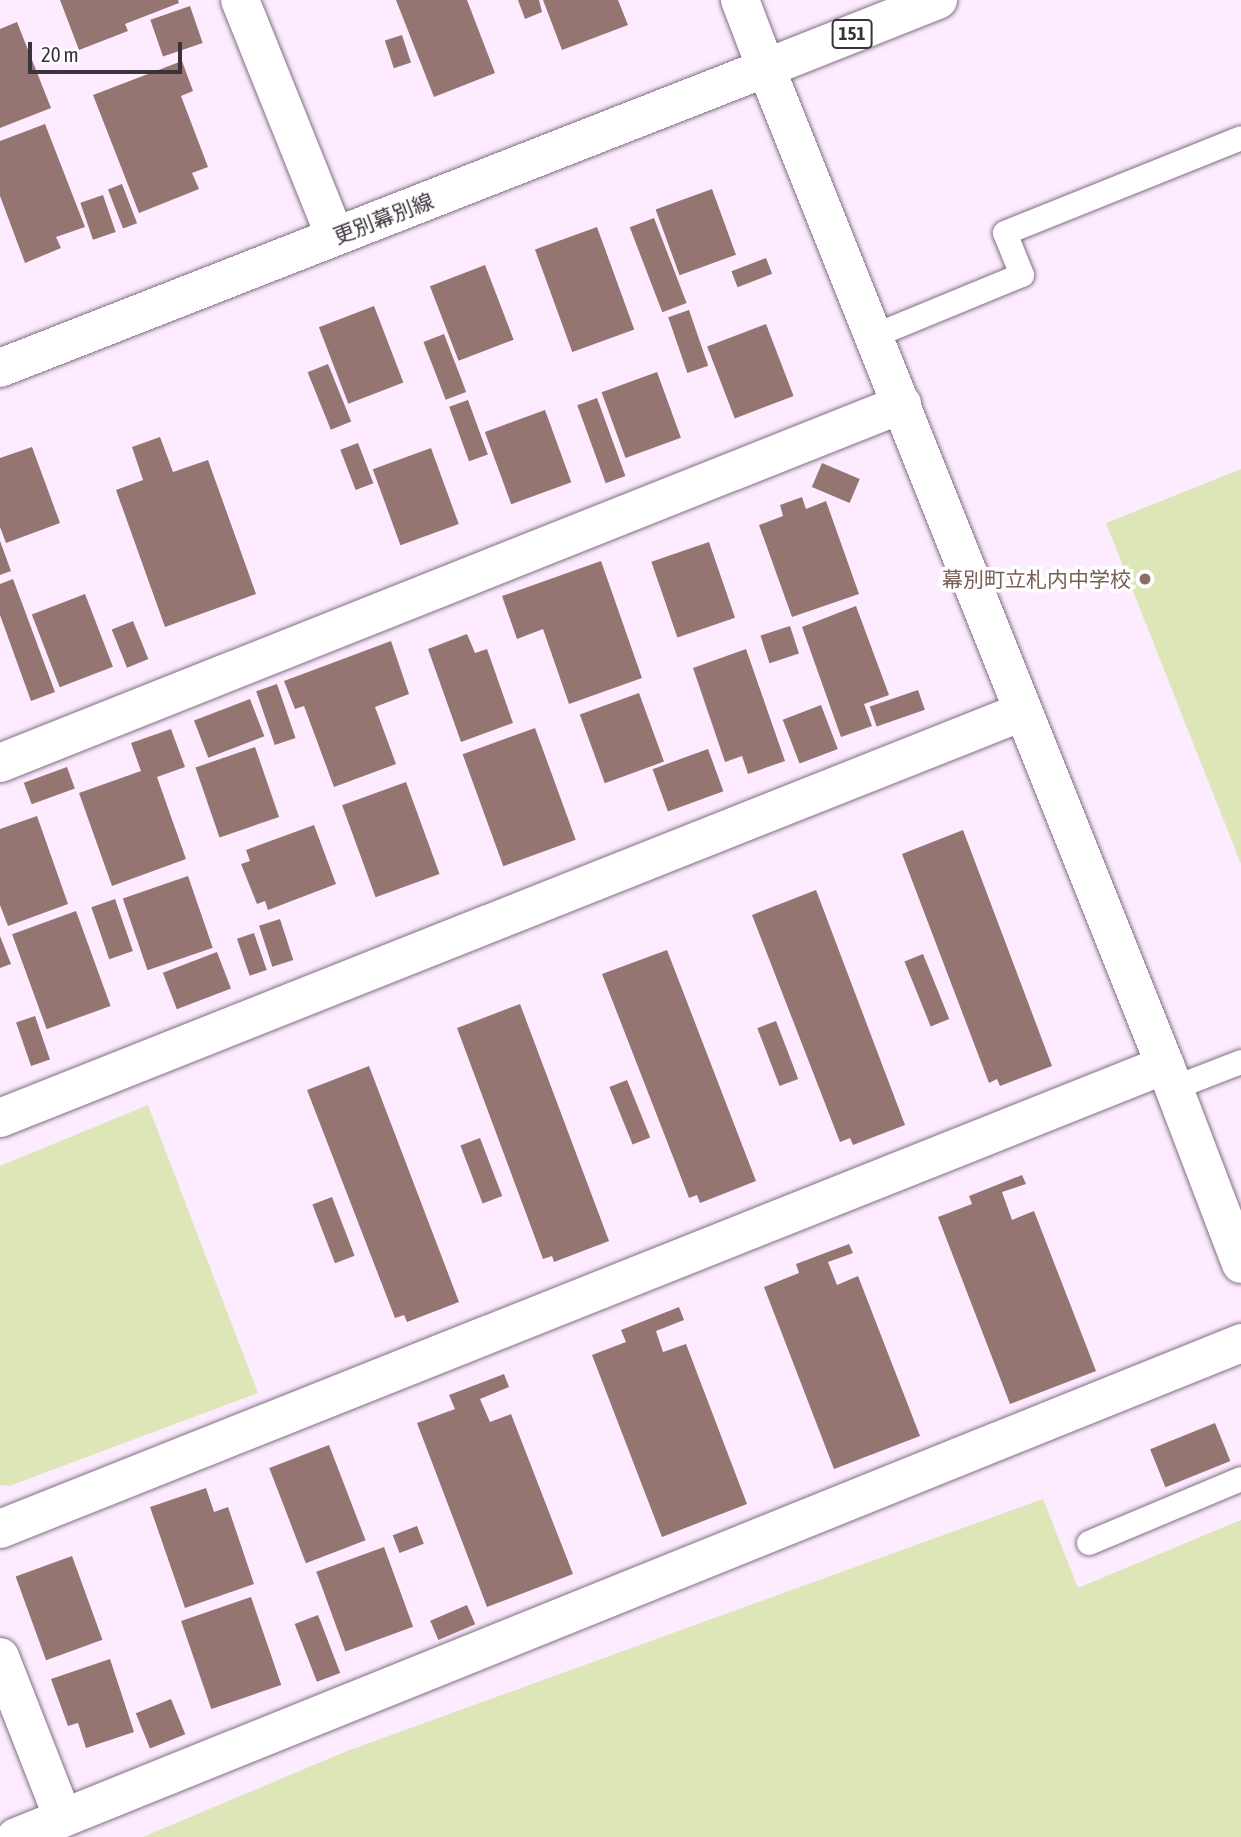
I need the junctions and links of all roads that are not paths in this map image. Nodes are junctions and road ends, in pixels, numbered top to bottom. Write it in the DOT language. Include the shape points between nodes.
graph roads {
  1 [pos="240,0"];
  2 [pos="740,0"];
  3 [pos="938,0"];
  4 [pos="765,68"];
  5 [pos="1241,138"];
  6 [pos="335,236"];
  7 [pos="874,335"];
  8 [pos="0,368"];
  9 [pos="902,404"];
  10 [pos="1022,712"];
  11 [pos="0,763"];
  12 [pos="1241,1062"];
  13 [pos="1170,1077"];
  14 [pos="0,1118"];
  15 [pos="1241,1264"];
  16 [pos="1241,1343"];
  17 [pos="1241,1479"];
  18 [pos="0,1529"];
  19 [pos="1088,1543"];
  20 [pos="0,1657"];
  21 [pos="63,1818"];
  22 [pos="16,1837"];
  1 -- 6 [label="street"];
  2 -- 4 [label="street"];
  3 -- 4 [label="street, 151"];
  4 -- 6 [label="street, 更別幕別線"];
  4 -- 7 [label="street"];
  5 -- 7 [label="lane" via="1006,233 1022,275"];
  6 -- 8 [label="street, 更別幕別線"];
  7 -- 9 [label="street"];
  9 -- 10 [label="street"];
  9 -- 11 [label="street"];
  10 -- 13 [label="street"];
  10 -- 14 [label="street"];
  12 -- 13 [label="lane"];
  13 -- 15 [label="street"];
  13 -- 18 [label="street"];
  16 -- 21 [label="street"];
  17 -- 19 [label="lane"];
  20 -- 21 [label="street"];
  21 -- 22 [label="street"];
}
